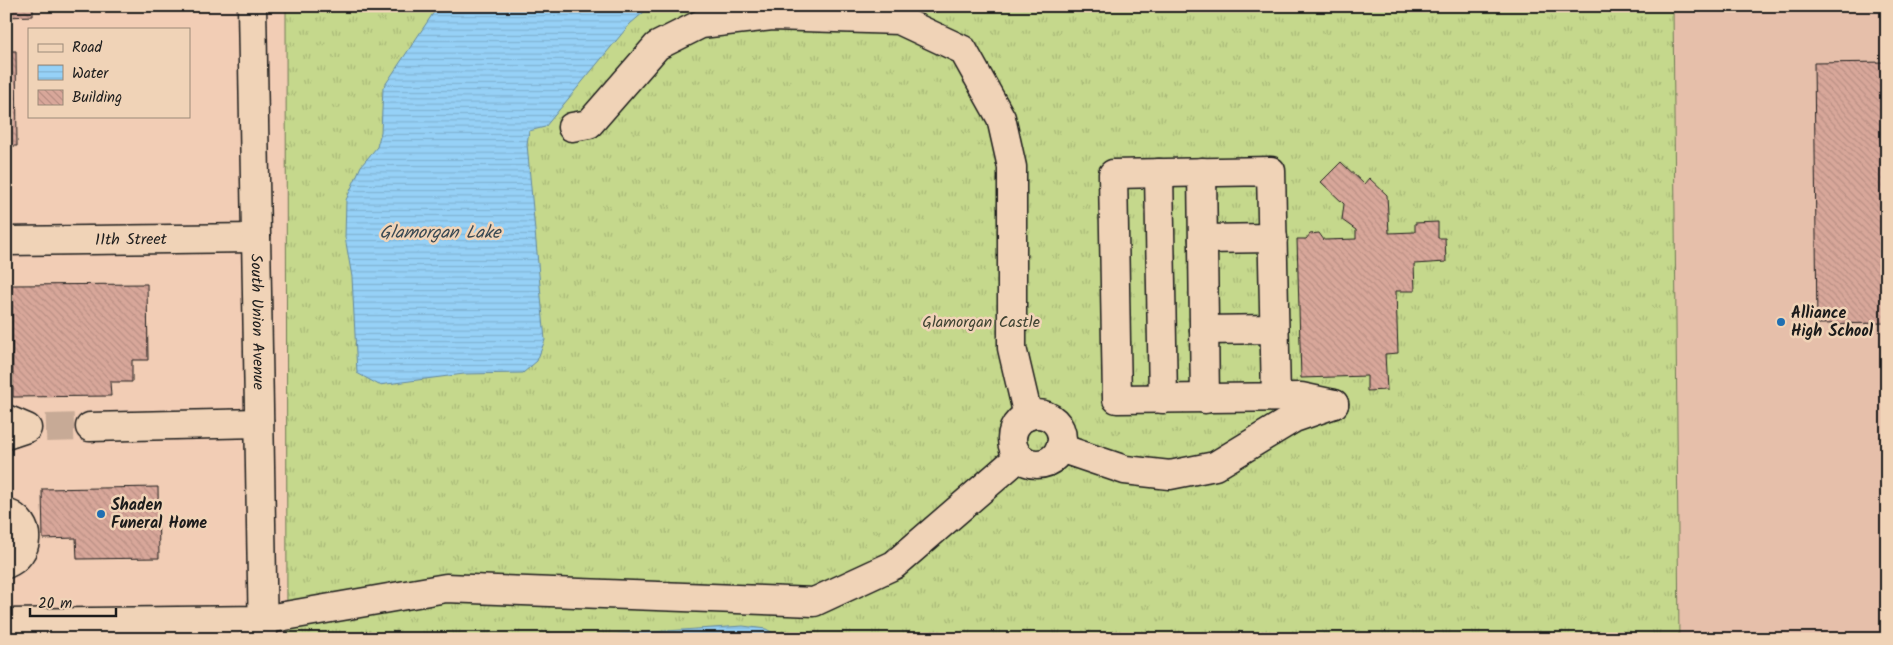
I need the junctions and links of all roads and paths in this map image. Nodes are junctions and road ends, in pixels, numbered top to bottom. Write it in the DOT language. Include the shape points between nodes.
graph roads {
  1 [pos="252,6"];
  2 [pos="572,127"];
  3 [pos="1202,172"];
  4 [pos="1159,173"];
  5 [pos="256,238"];
  6 [pos="1273,238"];
  7 [pos="1203,239"];
  8 [pos="6,241"];
  9 [pos="1274,329"];
  10 [pos="1204,330"];
  11 [pos="1276,397"];
  12 [pos="1163,399"];
  13 [pos="1206,399"];
  14 [pos="1028,416"];
  15 [pos="259,423"];
  16 [pos="90,427"];
  17 [pos="1060,448"];
  18 [pos="1019,457"];
  19 [pos="6,513"];
  20 [pos="6,564"];
  21 [pos="6,623"];
  22 [pos="262,630"];
  23 [pos="57,631"];
  1 -- 5 [label="main road, South Union Avenue"];
  2 -- 14 [label="main road" via="588,124 657,46 701,24 772,16 899,20 963,50 1001,118 1012,167 1012,348"];
  3 -- 4 [label="main road"];
  3 -- 6 [label="main road" via="1271,171"];
  3 -- 7 [label="main road"];
  4 -- 12 [label="main road"];
  4 -- 12 [label="main road" via="1113,174 1117,399"];
  5 -- 8 [label="main road, 11th Street"];
  5 -- 15 [label="main road, South Union Avenue"];
  6 -- 7 [label="main road"];
  6 -- 9 [label="main road"];
  7 -- 10 [label="main road"];
  9 -- 10 [label="main road"];
  9 -- 11 [label="main road"];
  10 -- 13 [label="main road"];
  11 -- 13 [label="main road"];
  11 -- 17 [label="main road" via="1301,397 1334,404 1294,418 1215,466 1170,475 1125,470"];
  12 -- 13 [label="main road"];
  14 -- 17 [label="main road" via="1036,414 1052,419 1061,433"];
  14 -- 18 [label="main road" via="1015,426 1012,433 1014,450"];
  15 -- 16 [label="main road"];
  15 -- 22 [label="main road, South Union Avenue"];
  17 -- 18 [label="main road" via="1042,463 1027,462"];
  18 -- 22 [label="main road" via="894,564 814,602 446,588"];
  19 -- 20 [label="main road" via="21,523 27,534 24,547 14,561"];
  21 -- 23 [label="main road"];
  22 -- 23 [label="main road"];
}
